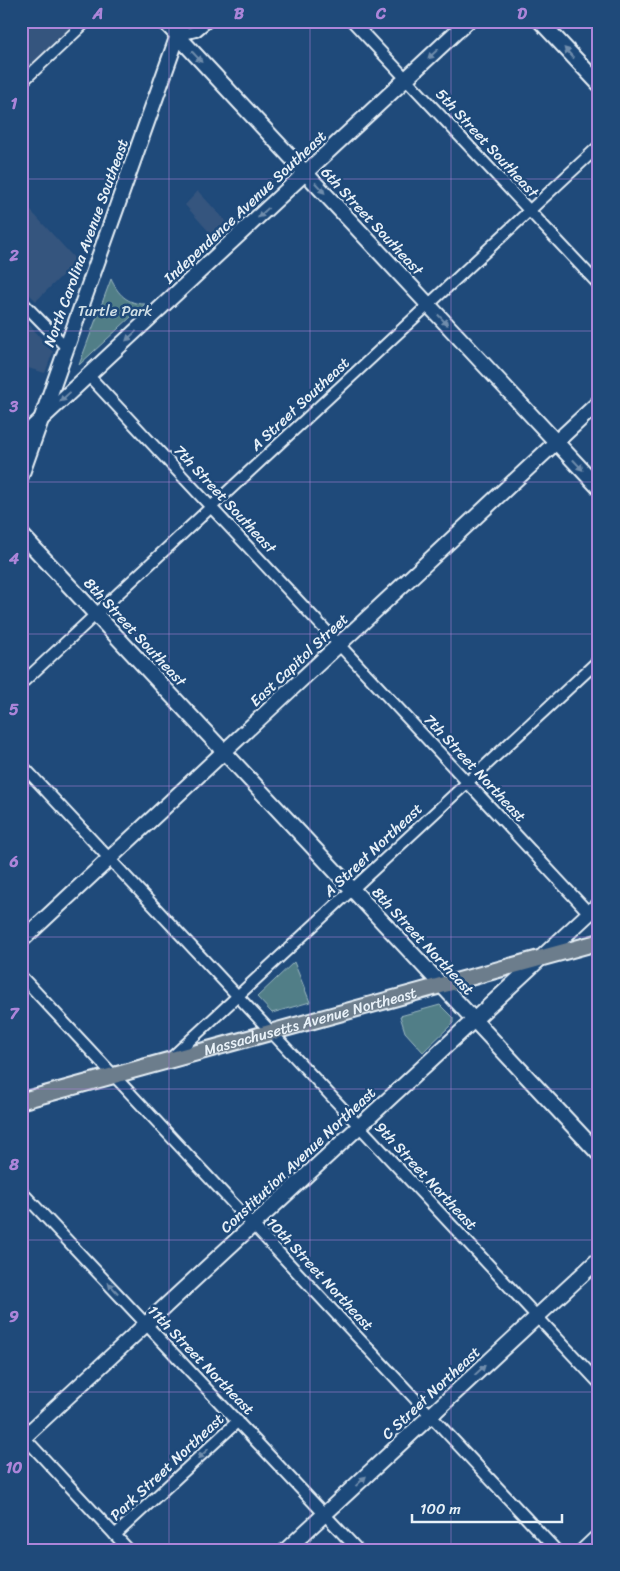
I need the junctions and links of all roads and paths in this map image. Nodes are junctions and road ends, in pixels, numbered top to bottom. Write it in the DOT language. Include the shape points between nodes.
graph roads {
  1 [pos="87,21"];
  2 [pos="164,21"];
  3 [pos="182,21"];
  4 [pos="208,21"];
  5 [pos="352,21"];
  6 [pos="468,21"];
  7 [pos="540,21"];
  8 [pos="178,36"];
  9 [pos="406,79"];
  10 [pos="21,83"];
  11 [pos="599,84"];
  12 [pos="599,146"];
  13 [pos="306,173"];
  14 [pos="529,211"];
  15 [pos="599,285"];
  16 [pos="21,301"];
  17 [pos="428,304"];
  18 [pos="66,347"];
  19 [pos="88,375"];
  20 [pos="599,402"];
  21 [pos="41,419"];
  22 [pos="21,438"];
  23 [pos="556,442"];
  24 [pos="21,476"];
  25 [pos="599,488"];
  26 [pos="212,507"];
  27 [pos="21,534"];
  28 [pos="96,614"];
  29 [pos="339,644"];
  30 [pos="599,660"];
  31 [pos="21,684"];
  32 [pos="224,752"];
  33 [pos="21,764"];
  34 [pos="468,782"];
  35 [pos="110,858"];
  36 [pos="353,889"];
  37 [pos="594,909"];
  38 [pos="21,941"];
  39 [pos="599,942"];
  40 [pos="539,959"];
  41 [pos="21,976"];
  42 [pos="441,985"];
  43 [pos="238,996"];
  44 [pos="473,1019"];
  45 [pos="272,1032"];
  46 [pos="168,1061"];
  47 [pos="115,1076"];
  48 [pos="21,1101"];
  49 [pos="358,1126"];
  50 [pos="599,1154"];
  51 [pos="23,1197"];
  52 [pos="253,1224"];
  53 [pos="599,1259"];
  54 [pos="537,1317"];
  55 [pos="146,1324"];
  56 [pos="599,1383"];
  57 [pos="431,1415"];
  58 [pos="238,1421"];
  59 [pos="22,1437"];
  60 [pos="325,1514"];
  61 [pos="599,1533"];
  62 [pos="115,1535"];
  63 [pos="129,1550"];
  64 [pos="286,1550"];
  65 [pos="358,1550"];
  66 [pos="556,1550"];
  67 [pos="581,1550"];
  1 -- 10 [label="street"];
  2 -- 8 [label="main road, 6th Street Southeast"];
  3 -- 8 [label="main road, North Carolina Avenue Southeast"];
  4 -- 8 [label="street" via="196,31"];
  5 -- 9 [label="street, 5th Street Southeast"];
  6 -- 9 [label="main road, Independence Avenue Southeast, one-way"];
  11 -- 7 [label="main road, one-way"];
  8 -- 13 [label="main road, 6th Street Southeast, one-way"];
  8 -- 18 [label="main road, North Carolina Avenue Southeast"];
  9 -- 13 [label="main road, Independence Avenue Southeast"];
  9 -- 14 [label="street, 5th Street Southeast"];
  12 -- 14 [label="street, A Street Southeast"];
  13 -- 17 [label="main road, 6th Street Southeast, one-way"];
  13 -- 19 [label="main road, Independence Avenue Southeast, one-way"];
  14 -- 15 [label="street, 5th Street Southeast"];
  14 -- 17 [label="street, A Street Southeast"];
  16 -- 18 [label="street"];
  17 -- 23 [label="main road, 6th Street Southeast, one-way"];
  17 -- 26 [label="street, A Street Southeast"];
  18 -- 21 [label="main road, North Carolina Avenue Southeast"];
  19 -- 21 [label="main road, Independence Avenue Southeast, one-way"];
  19 -- 26 [label="street, 7th Street Southeast"];
  20 -- 23 [label="main road, East Capitol Street"];
  21 -- 22 [label="main road, Independence Avenue Southeast"];
  21 -- 24 [label="main road, North Carolina Avenue Southeast"];
  23 -- 25 [label="main road, 6th Street Southeast, one-way"];
  23 -- 29 [label="main road, East Capitol Street"];
  26 -- 28 [label="street, A Street Southeast"];
  26 -- 29 [label="street, 7th Street Southeast"];
  27 -- 28 [label="main road, 8th Street Southeast"];
  28 -- 31 [label="street, A Street Southeast"];
  28 -- 32 [label="main road, 8th Street Southeast"];
  29 -- 32 [label="main road, East Capitol Street"];
  29 -- 34 [label="street, 7th Street Northeast"];
  30 -- 34 [label="street, A Street Northeast"];
  32 -- 35 [label="main road, East Capitol Street"];
  32 -- 36 [label="main road, 8th Street Northeast"];
  33 -- 35 [label="street, 9th Street Northeast"];
  34 -- 36 [label="street, A Street Northeast"];
  34 -- 37 [label="street, 7th Street Northeast"];
  35 -- 38 [label="main road, East Capitol Street"];
  35 -- 43 [label="street, 9th Street Northeast"];
  36 -- 42 [label="main road, 8th Street Northeast"];
  36 -- 43 [label="street, A Street Northeast"];
  37 -- 40 [label="main road, Constitution Avenue Northeast"];
  39 -- 40 [label="main road, Massachusetts Avenue Northeast"];
  40 -- 42 [label="main road, Massachusetts Avenue Northeast"];
  40 -- 44 [label="main road, Constitution Avenue Northeast"];
  41 -- 47 [label="street, 10th Street Northeast"];
  42 -- 44 [label="main road, 8th Street Northeast"];
  42 -- 45 [label="main road, Massachusetts Avenue Northeast"];
  43 -- 45 [label="street, 9th Street Northeast"];
  43 -- 46 [label="street, A Street Northeast"];
  44 -- 49 [label="main road, Constitution Avenue Northeast"];
  44 -- 50 [label="main road, 8th Street Northeast"];
  45 -- 46 [label="main road, Massachusetts Avenue Northeast"];
  45 -- 49 [label="street, 9th Street Northeast"];
  46 -- 47 [label="main road, Massachusetts Avenue Northeast"];
  47 -- 48 [label="main road, Massachusetts Avenue Northeast"];
  47 -- 52 [label="street, 10th Street Northeast"];
  49 -- 52 [label="main road, Constitution Avenue Northeast"];
  49 -- 54 [label="street, 9th Street Northeast"];
  55 -- 51 [label="street, 11th Street Northeast, one-way"];
  52 -- 55 [label="main road, Constitution Avenue Northeast"];
  52 -- 57 [label="street, 10th Street Northeast"];
  53 -- 54 [label="main road, C Street Northeast"];
  54 -- 56 [label="street, 9th Street Northeast"];
  57 -- 54 [label="main road, C Street Northeast, one-way"];
  55 -- 58 [label="street, 11th Street Northeast"];
  55 -- 59 [label="main road, Constitution Avenue Northeast"];
  60 -- 57 [label="main road, C Street Northeast, one-way"];
  57 -- 66 [label="street, 10th Street Northeast"];
  58 -- 60 [label="street, 11th Street Northeast"];
  58 -- 62 [label="street, Park Street Northeast, one-way"];
  59 -- 62 [label="street"];
  60 -- 64 [label="main road, C Street Northeast"];
  60 -- 65 [label="street, 11th Street Northeast"];
  61 -- 67 [label="street"];
  62 -- 63 [label="street"];
}
